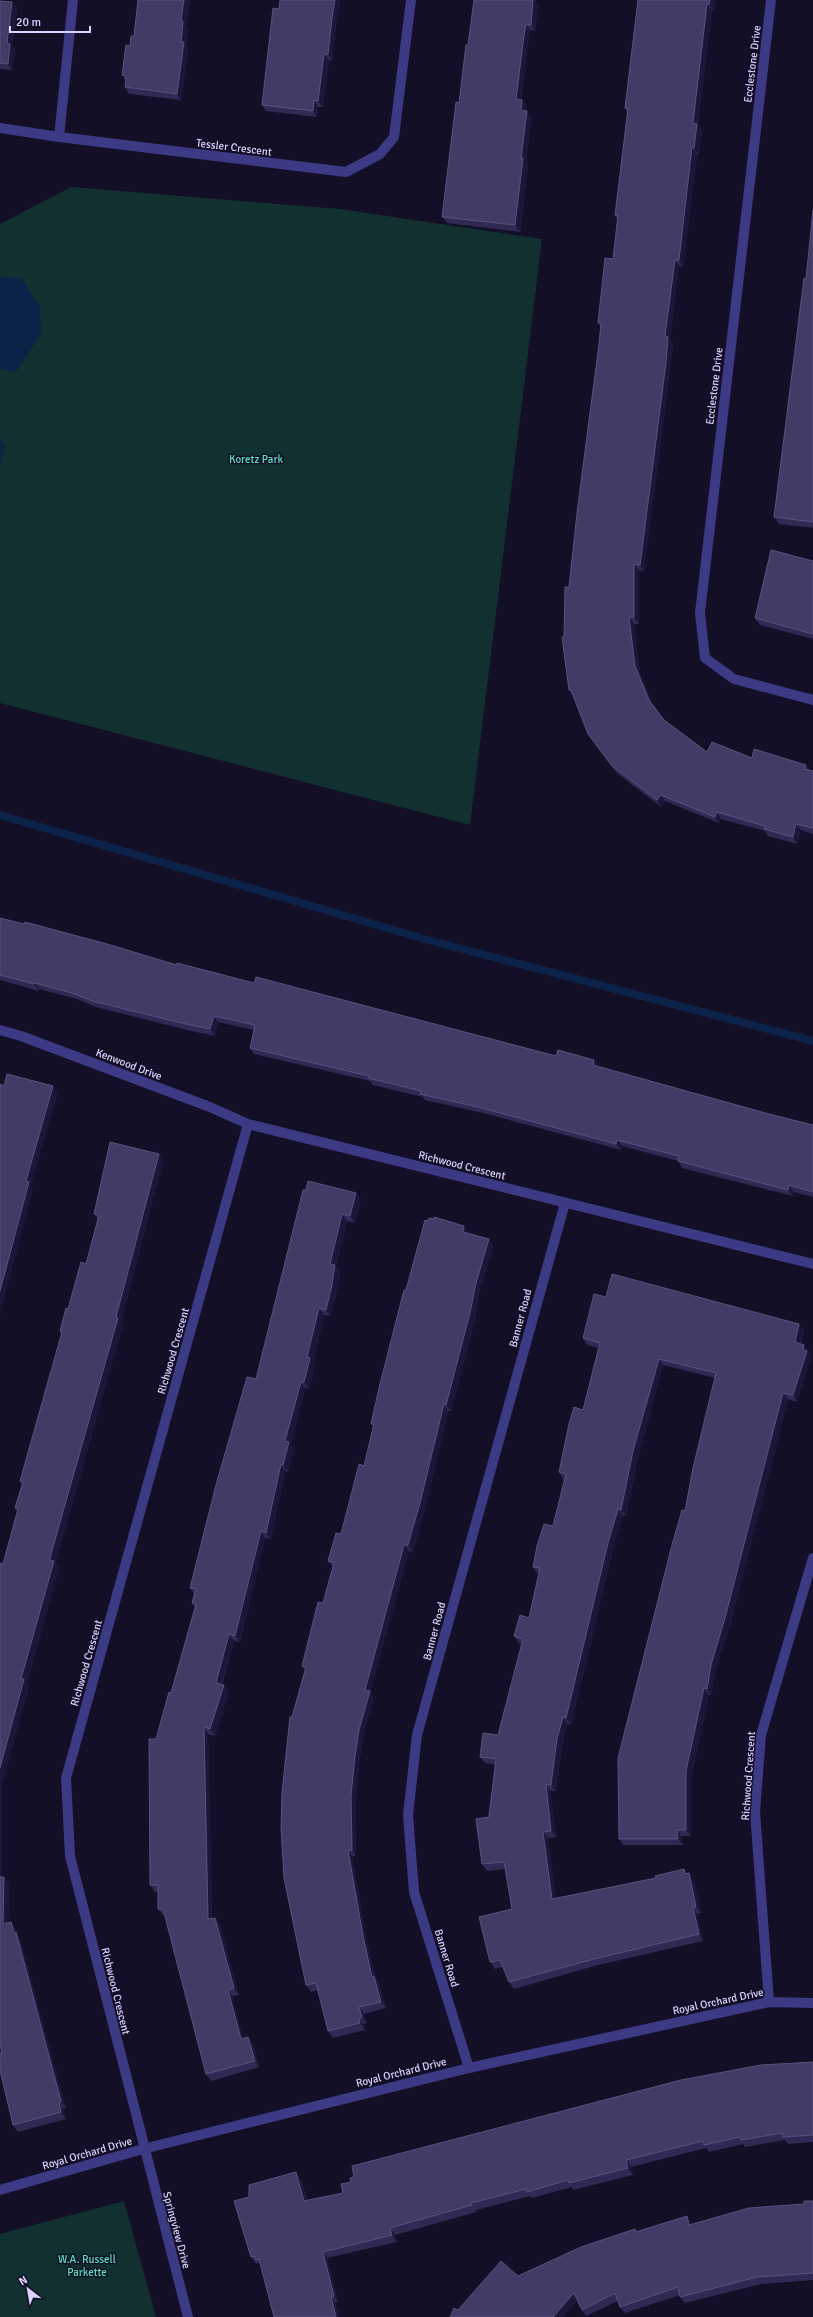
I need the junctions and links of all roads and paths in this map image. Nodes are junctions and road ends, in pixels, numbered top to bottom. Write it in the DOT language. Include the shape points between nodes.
graph roads {
  1 [pos="73,0"];
  2 [pos="411,0"];
  3 [pos="771,0"];
  4 [pos="0,128"];
  5 [pos="59,137"];
  6 [pos="813,700"];
  7 [pos="0,1030"];
  8 [pos="248,1124"];
  9 [pos="565,1203"];
  10 [pos="813,1264"];
  11 [pos="813,1558"];
  12 [pos="769,2002"];
  13 [pos="813,2003"];
  14 [pos="469,2068"];
  15 [pos="143,2149"];
  16 [pos="0,2190"];
  17 [pos="188,2317"];
  1 -- 5 [label="street"];
  2 -- 5 [label="street, Tessler Crescent" via="394,137 380,154 346,172"];
  3 -- 6 [label="street, Ecclestone Drive" via="700,613 706,658 734,679"];
  4 -- 5 [label="street, Tessler Crescent"];
  7 -- 8 [label="street, Kenwood Drive"];
  8 -- 9 [label="street, Richwood Crescent"];
  8 -- 15 [label="street, Richwood Crescent" via="66,1778 70,1856"];
  9 -- 10 [label="street, Richwood Crescent"];
  9 -- 14 [label="street, Banner Road" via="417,1735 408,1815 414,1892"];
  11 -- 12 [label="street, Richwood Crescent" via="761,1735 755,1812"];
  12 -- 13 [label="street, Royal Orchard Drive"];
  12 -- 14 [label="street, Royal Orchard Drive"];
  14 -- 15 [label="street, Royal Orchard Drive"];
  15 -- 16 [label="street, Royal Orchard Drive"];
  15 -- 17 [label="street, Springview Drive"];
}
